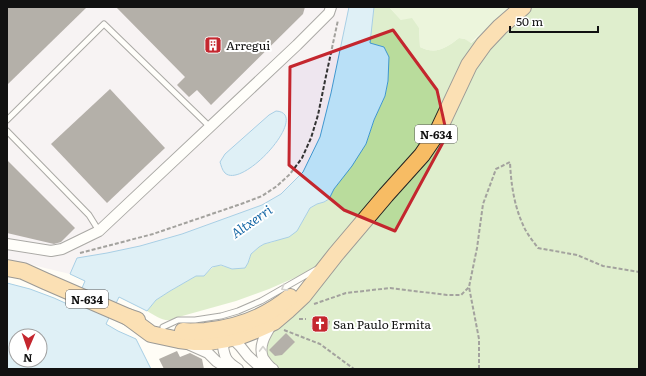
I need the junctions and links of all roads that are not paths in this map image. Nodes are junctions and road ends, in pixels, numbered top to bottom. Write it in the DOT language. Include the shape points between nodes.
graph roads {
  1 [pos="331,7"];
  2 [pos="523,7"];
  3 [pos="7,120"];
  4 [pos="209,126"];
  5 [pos="7,131"];
  6 [pos="99,231"];
  7 [pos="7,244"];
  8 [pos="336,254"];
  9 [pos="7,268"];
  10 [pos="318,268"];
  11 [pos="281,304"];
  12 [pos="128,317"];
  13 [pos="272,324"];
  14 [pos="163,327"];
  15 [pos="193,332"];
  16 [pos="227,339"];
  17 [pos="179,340"];
  18 [pos="217,365"];
  19 [pos="228,369"];
  20 [pos="238,369"];
  21 [pos="272,369"];
  1 -- 4 [label="street" via="302,40"];
  2 -- 8 [label="highway, N-634" via="484,44 469,65 437,133 422,155"];
  3 -- 4 [label="lane" via="104,24"];
  4 -- 6 [label="street"];
  5 -- 6 [label="lane" via="89,215"];
  6 -- 7 [label="street" via="62,249"];
  8 -- 10 [label="highway, N-634"];
  8 -- 13 [label="highway, N-634" via="303,296"];
  9 -- 12 [label="highway, N-634" via="46,280"];
  10 -- 11 [label="highway, N-634"];
  10 -- 14 [label="lane, one-way" via="261,301 238,311 195,320 178,320"];
  11 -- 15 [label="highway, N-634" via="263,315 239,324 217,330"];
  11 -- 16 [label="street" via="268,318 231,334"];
  12 -- 14 [label="highway, N-634"];
  12 -- 17 [label="highway, N-634" via="151,334"];
  13 -- 16 [label="highway, N-634"];
  21 -- 13 [label="street, one-way" via="263,358 262,349 266,333"];
  14 -- 15 [label="highway, N-634"];
  15 -- 16 [label="street"];
  16 -- 17 [label="highway, N-634" via="209,342"];
  16 -- 20 [label="street" via="223,347 224,356"];
  16 -- 21 [label="street" via="236,342 259,366"];
  17 -- 18 [label="street" via="208,353"];
  18 -- 19 [label="street"];
}
